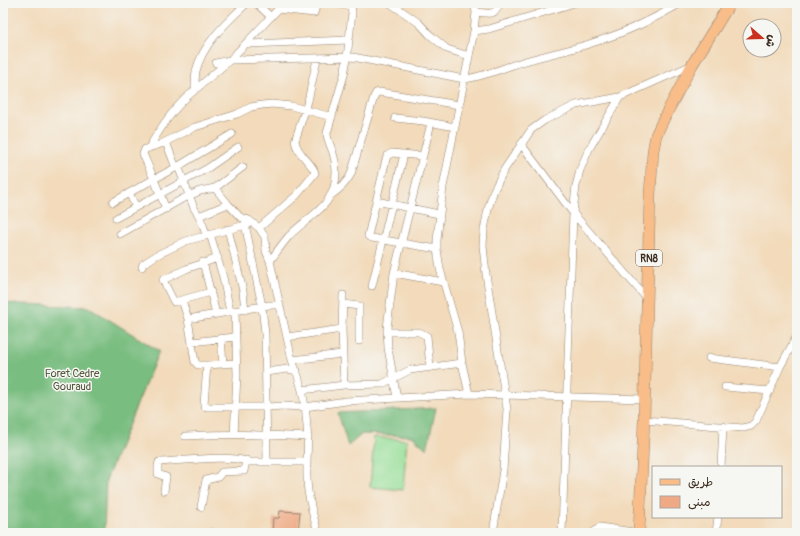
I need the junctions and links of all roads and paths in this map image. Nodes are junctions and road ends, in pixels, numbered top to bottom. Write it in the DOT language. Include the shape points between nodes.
graph roads {
  1 [pos="247,3"];
  2 [pos="256,3"];
  3 [pos="284,3"];
  4 [pos="317,3"];
  5 [pos="334,3"];
  6 [pos="390,3"];
  7 [pos="474,3"];
  8 [pos="500,3"];
  9 [pos="574,3"];
  10 [pos="681,3"];
  11 [pos="730,3"];
  12 [pos="278,9"];
  13 [pos="476,12"];
  14 [pos="271,17"];
  15 [pos="474,31"];
  16 [pos="349,40"];
  17 [pos="246,44"];
  18 [pos="469,56"];
  19 [pos="347,58"];
  20 [pos="317,59"];
  21 [pos="230,60"];
  22 [pos="216,63"];
  23 [pos="692,65"];
  24 [pos="464,80"];
  25 [pos="195,90"];
  26 [pos="620,97"];
  27 [pos="459,105"];
  28 [pos="305,109"];
  29 [pos="332,117"];
  30 [pos="395,118"];
  31 [pos="431,123"];
  32 [pos="455,127"];
  33 [pos="232,134"];
  34 [pos="166,142"];
  35 [pos="521,144"];
  36 [pos="238,147"];
  37 [pos="149,148"];
  38 [pos="404,154"];
  39 [pos="422,156"];
  40 [pos="177,167"];
  41 [pos="243,167"];
  42 [pos="154,179"];
  43 [pos="183,181"];
  44 [pos="215,188"];
  45 [pos="129,193"];
  46 [pos="160,194"];
  47 [pos="189,196"];
  48 [pos="330,196"];
  49 [pos="376,201"];
  50 [pos="113,202"];
  51 [pos="228,204"];
  52 [pos="392,204"];
  53 [pos="136,207"];
  54 [pos="410,208"];
  55 [pos="166,209"];
  56 [pos="573,213"];
  57 [pos="439,214"];
  58 [pos="199,216"];
  59 [pos="116,218"];
  60 [pos="245,224"];
  61 [pos="257,226"];
  62 [pos="228,229"];
  63 [pos="120,234"];
  64 [pos="208,234"];
  65 [pos="384,240"];
  66 [pos="401,244"];
  67 [pos="436,249"];
  68 [pos="218,258"];
  69 [pos="270,261"];
  70 [pos="203,262"];
  71 [pos="142,267"];
  72 [pos="394,273"];
  73 [pos="443,282"];
  74 [pos="372,286"];
  75 [pos="211,292"];
  76 [pos="343,295"];
  77 [pos="182,300"];
  78 [pos="648,300"];
  79 [pos="343,304"];
  80 [pos="279,305"];
  81 [pos="262,306"];
  82 [pos="245,310"];
  83 [pos="232,312"];
  84 [pos="216,314"];
  85 [pos="188,319"];
  86 [pos="342,329"];
  87 [pos="387,332"];
  88 [pos="797,336"];
  89 [pos="235,337"];
  90 [pos="287,337"];
  91 [pos="221,338"];
  92 [pos="359,341"];
  93 [pos="192,342"];
  94 [pos="342,354"];
  95 [pos="709,358"];
  96 [pos="292,360"];
  97 [pos="236,363"];
  98 [pos="462,363"];
  99 [pos="223,364"];
  100 [pos="207,365"];
  101 [pos="430,367"];
  102 [pos="780,367"];
  103 [pos="297,371"];
  104 [pos="266,372"];
  105 [pos="393,378"];
  106 [pos="344,385"];
  107 [pos="725,387"];
  108 [pos="302,390"];
  109 [pos="770,391"];
  110 [pos="469,394"];
  111 [pos="505,395"];
  112 [pos="397,398"];
  113 [pos="567,398"];
  114 [pos="645,399"];
  115 [pos="267,407"];
  116 [pos="305,407"];
  117 [pos="236,408"];
  118 [pos="644,420"];
  119 [pos="723,426"];
  120 [pos="234,435"];
  121 [pos="267,435"];
  122 [pos="185,436"];
  123 [pos="308,437"];
  124 [pos="246,460"];
  125 [pos="267,462"];
  126 [pos="308,462"];
  127 [pos="721,466"];
  128 [pos="164,491"];
  129 [pos="201,507"];
  130 [pos="718,518"];
  131 [pos="318,533"];
  132 [pos="493,533"];
  133 [pos="562,533"];
  134 [pos="593,533"];
  135 [pos="639,533"];
  136 [pos="716,533"];
  1 -- 25 [label="street" via="209,43 196,71"];
  2 -- 14 [label="street"];
  3 -- 12 [label="street"];
  4 -- 12 [label="street" via="314,13"];
  5 -- 16 [label="street" via="352,7"];
  6 -- 18 [label="street" via="419,23 447,49"];
  7 -- 13 [label="street"];
  8 -- 13 [label="street" via="498,10 492,14"];
  9 -- 15 [label="street" via="490,29"];
  10 -- 24 [label="street" via="618,34"];
  11 -- 23 [label="main road, RN8"];
  12 -- 14 [label="street"];
  13 -- 15 [label="street"];
  14 -- 17 [label="street"];
  15 -- 18 [label="street"];
  16 -- 17 [label="street"];
  16 -- 19 [label="street"];
  17 -- 21 [label="street"];
  18 -- 24 [label="street"];
  19 -- 20 [label="street"];
  19 -- 24 [label="street" via="359,58"];
  19 -- 29 [label="street"];
  20 -- 21 [label="street"];
  20 -- 28 [label="street"];
  21 -- 22 [label="street"];
  21 -- 25 [label="street"];
  23 -- 26 [label="street"];
  23 -- 78 [label="main road, RN8" via="656,135 653,151"];
  24 -- 27 [label="street"];
  25 -- 37 [label="street" via="169,116"];
  26 -- 35 [label="street" via="576,105 561,112 531,130"];
  26 -- 56 [label="street" via="592,143 580,170"];
  27 -- 32 [label="street"];
  27 -- 48 [label="street" via="376,93 351,174 347,182"];
  28 -- 29 [label="street"];
  28 -- 34 [label="street" via="272,104 251,107"];
  28 -- 61 [label="street" via="295,141 315,173 297,195"];
  29 -- 48 [label="street" via="327,135 336,172"];
  30 -- 31 [label="street"];
  31 -- 32 [label="street"];
  31 -- 39 [label="street"];
  32 -- 57 [label="street"];
  33 -- 40 [label="street"];
  34 -- 37 [label="street"];
  34 -- 40 [label="street"];
  35 -- 56 [label="street"];
  35 -- 111 [label="street" via="494,190 484,230 486,274"];
  36 -- 43 [label="street" via="208,168"];
  37 -- 42 [label="street" via="145,149 143,154"];
  38 -- 39 [label="street"];
  38 -- 49 [label="street" via="390,153 387,156"];
  38 -- 52 [label="street"];
  39 -- 54 [label="street"];
  40 -- 42 [label="street"];
  40 -- 43 [label="street"];
  41 -- 44 [label="street"];
  42 -- 45 [label="street"];
  42 -- 46 [label="street"];
  43 -- 46 [label="street"];
  43 -- 47 [label="street"];
  44 -- 47 [label="street"];
  44 -- 51 [label="street"];
  45 -- 50 [label="street"];
  45 -- 53 [label="street"];
  46 -- 53 [label="street"];
  46 -- 55 [label="street"];
  47 -- 55 [label="street"];
  47 -- 58 [label="street"];
  48 -- 69 [label="street" via="318,213 289,236"];
  49 -- 52 [label="street"];
  49 -- 65 [label="street" via="368,236"];
  51 -- 58 [label="street"];
  51 -- 61 [label="street" via="240,217"];
  52 -- 54 [label="street"];
  52 -- 65 [label="street"];
  53 -- 59 [label="street"];
  54 -- 57 [label="street"];
  54 -- 66 [label="street"];
  55 -- 63 [label="street"];
  56 -- 78 [label="street"];
  56 -- 113 [label="street"];
  57 -- 67 [label="street"];
  58 -- 64 [label="street"];
  60 -- 61 [label="street"];
  60 -- 62 [label="street"];
  60 -- 81 [label="street"];
  61 -- 69 [label="street" via="265,237"];
  62 -- 64 [label="street"];
  62 -- 82 [label="street" via="244,291"];
  64 -- 68 [label="street"];
  64 -- 71 [label="street" via="174,246"];
  65 -- 66 [label="street"];
  65 -- 74 [label="street"];
  66 -- 67 [label="street"];
  66 -- 72 [label="street"];
  67 -- 73 [label="street"];
  68 -- 70 [label="street"];
  68 -- 83 [label="street"];
  69 -- 80 [label="street"];
  70 -- 75 [label="street"];
  70 -- 77 [label="street" via="163,280 174,302"];
  72 -- 73 [label="street"];
  72 -- 87 [label="street"];
  73 -- 98 [label="street" via="458,332"];
  75 -- 77 [label="street"];
  75 -- 84 [label="street"];
  76 -- 79 [label="street"];
  77 -- 85 [label="street"];
  78 -- 114 [label="main road, RN8"];
  79 -- 86 [label="street"];
  79 -- 92 [label="street" via="359,306"];
  80 -- 81 [label="street"];
  80 -- 90 [label="street"];
  81 -- 82 [label="street"];
  81 -- 104 [label="street"];
  82 -- 83 [label="street"];
  83 -- 84 [label="street"];
  83 -- 89 [label="street"];
  84 -- 85 [label="street"];
  85 -- 93 [label="street"];
  86 -- 90 [label="street"];
  86 -- 94 [label="street"];
  87 -- 101 [label="street" via="419,332 427,336"];
  87 -- 105 [label="street"];
  88 -- 102 [label="street"];
  89 -- 91 [label="street"];
  89 -- 97 [label="street"];
  90 -- 96 [label="street"];
  91 -- 93 [label="street"];
  91 -- 99 [label="street"];
  93 -- 100 [label="street" via="196,364"];
  94 -- 96 [label="street"];
  94 -- 106 [label="street"];
  95 -- 102 [label="street"];
  96 -- 103 [label="street"];
  97 -- 99 [label="street"];
  97 -- 117 [label="street"];
  98 -- 101 [label="street"];
  98 -- 110 [label="street"];
  99 -- 100 [label="street"];
  100 -- 117 [label="street" via="204,406"];
  101 -- 105 [label="street" via="410,370"];
  102 -- 109 [label="street"];
  103 -- 104 [label="street" via="288,369"];
  103 -- 108 [label="street"];
  104 -- 115 [label="street"];
  105 -- 106 [label="street" via="382,384"];
  105 -- 112 [label="street"];
  106 -- 108 [label="street"];
  107 -- 109 [label="street"];
  108 -- 116 [label="street"];
  109 -- 119 [label="street" via="754,424 744,428"];
  110 -- 111 [label="street"];
  110 -- 112 [label="street"];
  111 -- 113 [label="street"];
  111 -- 132 [label="street" via="506,441"];
  112 -- 116 [label="street"];
  113 -- 114 [label="street"];
  113 -- 133 [label="street"];
  114 -- 118 [label="main road, RN8"];
  115 -- 116 [label="street"];
  115 -- 117 [label="street"];
  115 -- 121 [label="street"];
  116 -- 123 [label="street"];
  117 -- 120 [label="street"];
  118 -- 119 [label="street"];
  118 -- 135 [label="main road, RN8"];
  119 -- 127 [label="street"];
  120 -- 121 [label="street"];
  120 -- 122 [label="street"];
  121 -- 123 [label="street"];
  121 -- 125 [label="street"];
  123 -- 126 [label="street"];
  124 -- 125 [label="street"];
  124 -- 128 [label="street" via="224,458 159,462 158,474 166,477"];
  124 -- 129 [label="street" via="244,471 222,472 218,477 206,479"];
  125 -- 126 [label="street"];
  126 -- 131 [label="street" via="308,490"];
  130 -- 136 [label="street"];
  134 -- 135 [label="street" via="600,527"];
}
